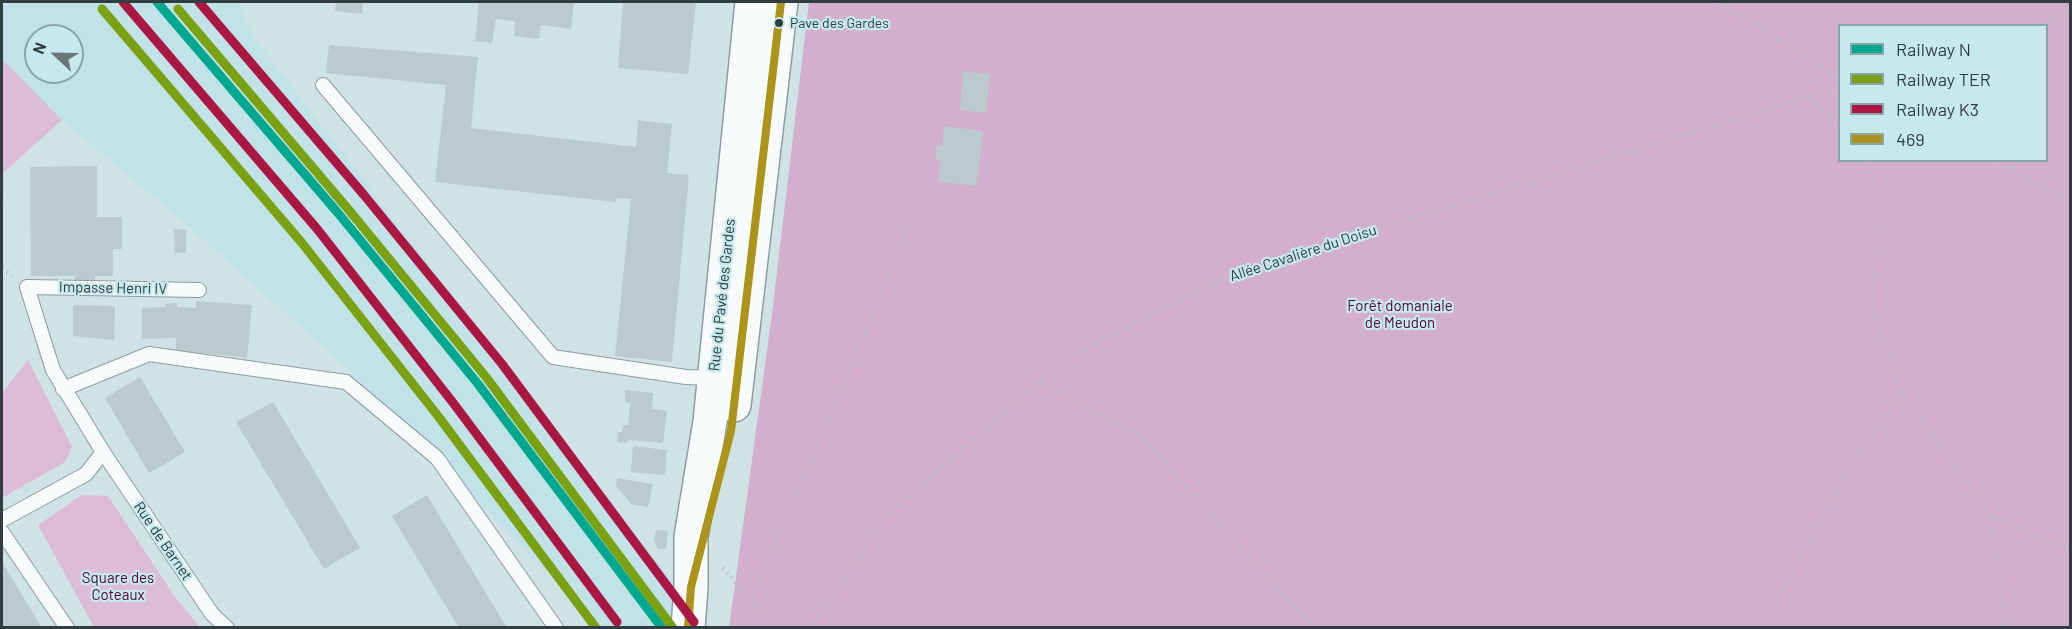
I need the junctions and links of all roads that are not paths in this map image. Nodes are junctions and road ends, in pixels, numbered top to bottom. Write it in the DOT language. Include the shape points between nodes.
graph roads {
  1 [pos="753,2"];
  2 [pos="781,2"];
  3 [pos="323,85"];
  4 [pos="27,286"];
  5 [pos="199,290"];
  6 [pos="714,378"];
  7 [pos="63,389"];
  8 [pos="103,452"];
  9 [pos="2,520"];
  10 [pos="2,532"];
  11 [pos="692,587"];
  12 [pos="67,627"];
  13 [pos="227,627"];
  14 [pos="556,627"];
  15 [pos="688,627"];
  1 -- 6 [label="main road, Rue du Pavé des Gardes"];
  2 -- 11 [label="main road, Rue du Pavé des Gardes" via="731,431"];
  3 -- 6 [label="lane" via="553,357"];
  4 -- 5 [label="lane, Impasse Henri IV"];
  4 -- 7 [label="lane, Rue de Barnet" via="52,370"];
  6 -- 11 [label="main road, Rue du Pavé des Gardes" via="691,537"];
  7 -- 8 [label="lane, Rue de Barnet"];
  7 -- 14 [label="lane" via="149,354 346,382 437,458"];
  8 -- 9 [label="lane" via="86,474"];
  8 -- 13 [label="lane, Rue de Barnet" via="212,614"];
  10 -- 12 [label="lane"];
  11 -- 15 [label="main road, Rue du Pavé des Gardes"];
}
